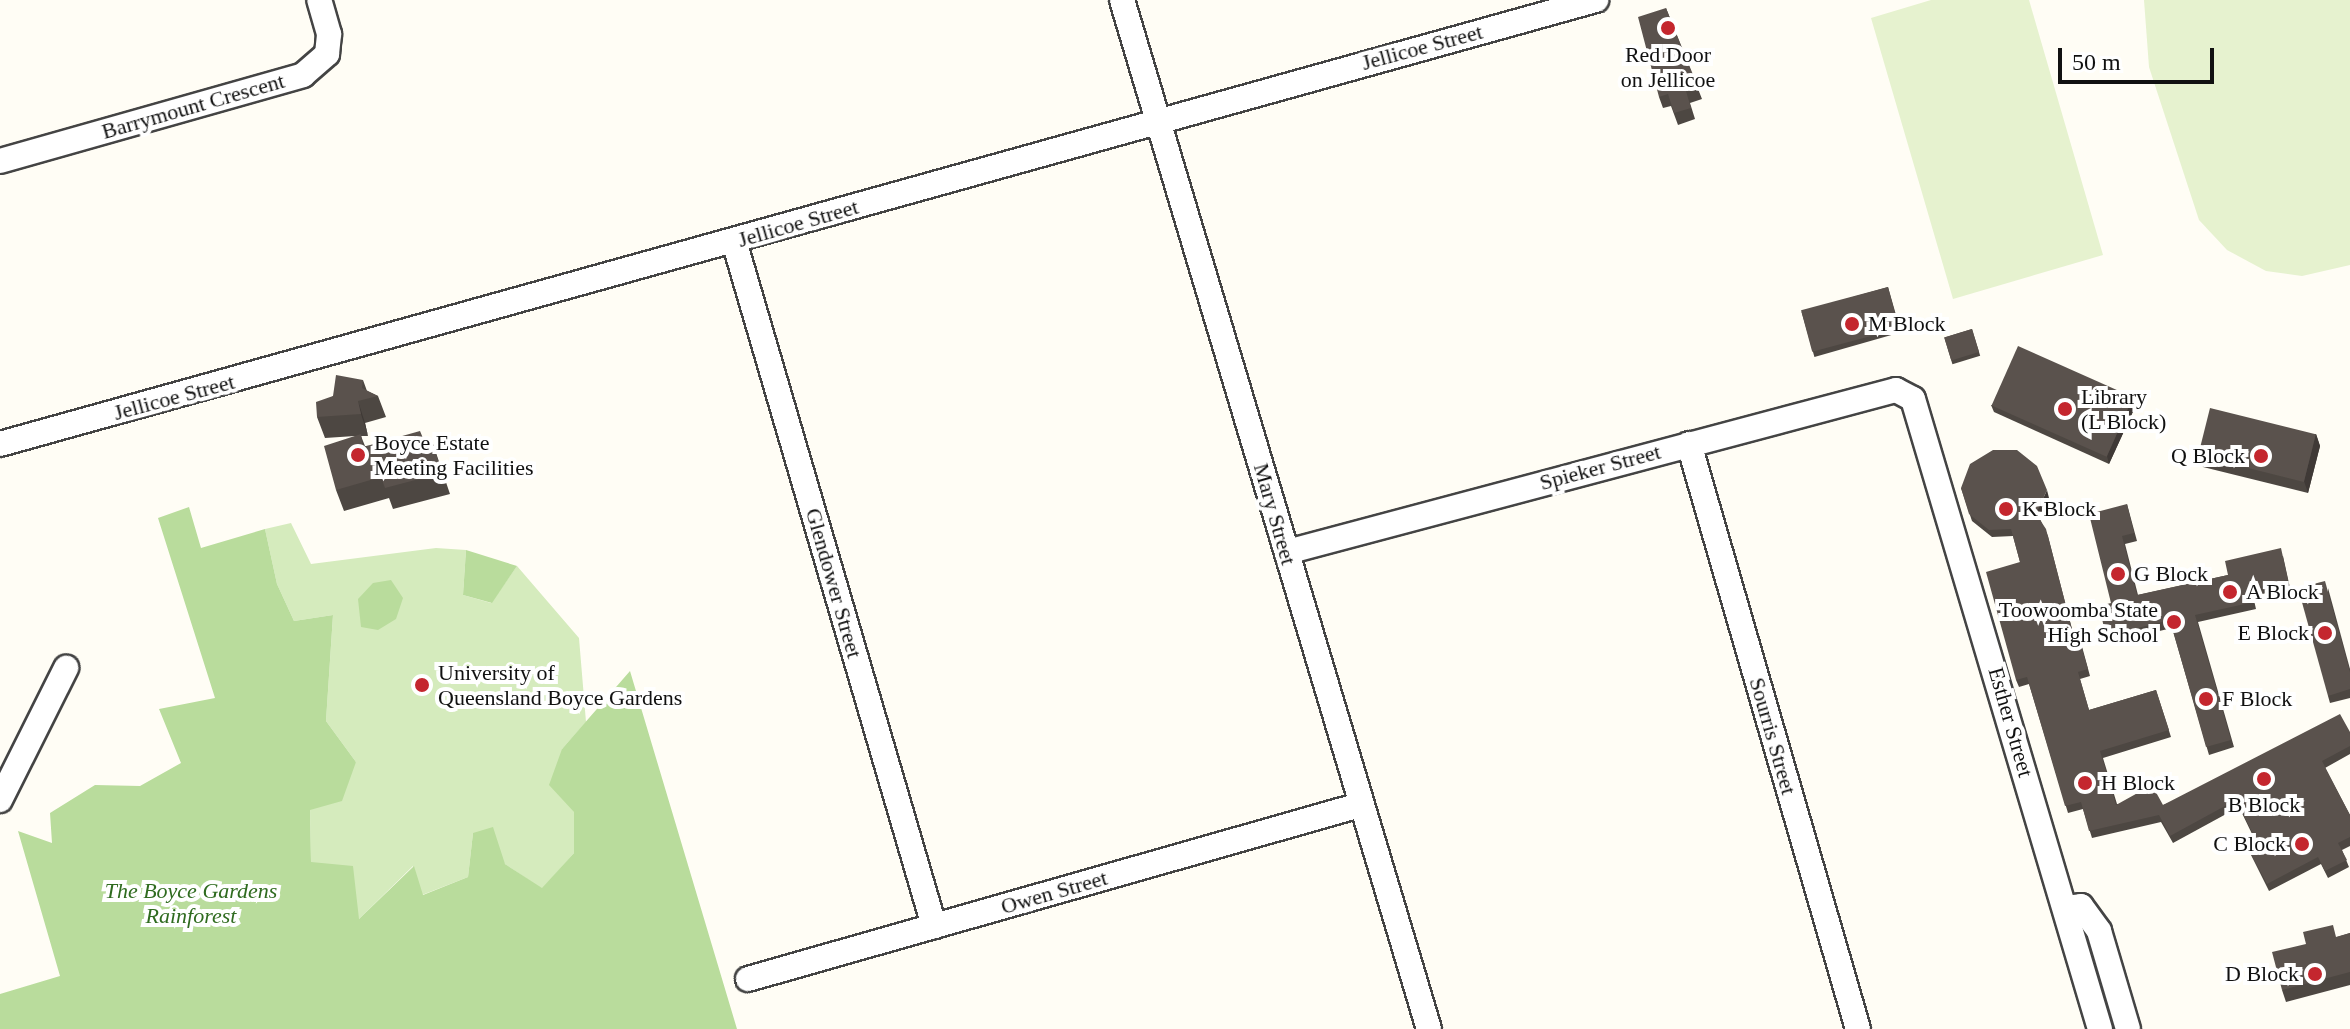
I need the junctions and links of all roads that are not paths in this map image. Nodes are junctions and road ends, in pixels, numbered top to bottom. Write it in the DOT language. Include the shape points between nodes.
graph roads {
  1 [pos="319,0"];
  2 [pos="1122,0"];
  3 [pos="1586,1"];
  4 [pos="1158,119"];
  5 [pos="0,161"];
  6 [pos="734,241"];
  7 [pos="1913,399"];
  8 [pos="0,444"];
  9 [pos="1689,444"];
  10 [pos="1287,552"];
  11 [pos="66,668"];
  12 [pos="0,800"];
  13 [pos="1360,805"];
  14 [pos="2065,908"];
  15 [pos="934,926"];
  16 [pos="748,979"];
  17 [pos="1429,1029"];
  18 [pos="1858,1029"];
  19 [pos="2100,1029"];
  20 [pos="2128,1029"];
  1 -- 5 [label="street, Barrymount Crescent" via="329,34 327,54 303,75"];
  2 -- 4 [label="street, Mary Street"];
  3 -- 4 [label="street, Jellicoe Street"];
  4 -- 6 [label="street, Jellicoe Street"];
  4 -- 10 [label="street, Mary Street"];
  6 -- 8 [label="street, Jellicoe Street"];
  6 -- 15 [label="street, Glendower Street"];
  7 -- 9 [label="street, Spieker Street" via="1896,390"];
  7 -- 14 [label="street, Esther Street"];
  9 -- 10 [label="street, Spieker Street"];
  9 -- 18 [label="street, Sourris Street"];
  10 -- 13 [label="street, Mary Street"];
  11 -- 12 [label="street"];
  13 -- 15 [label="street, Owen Street"];
  13 -- 17 [label="street, Mary Street"];
  14 -- 19 [label="street, Esther Street"];
  14 -- 20 [label="street" via="2081,906 2099,931"];
  15 -- 16 [label="street, Owen Street"];
}
